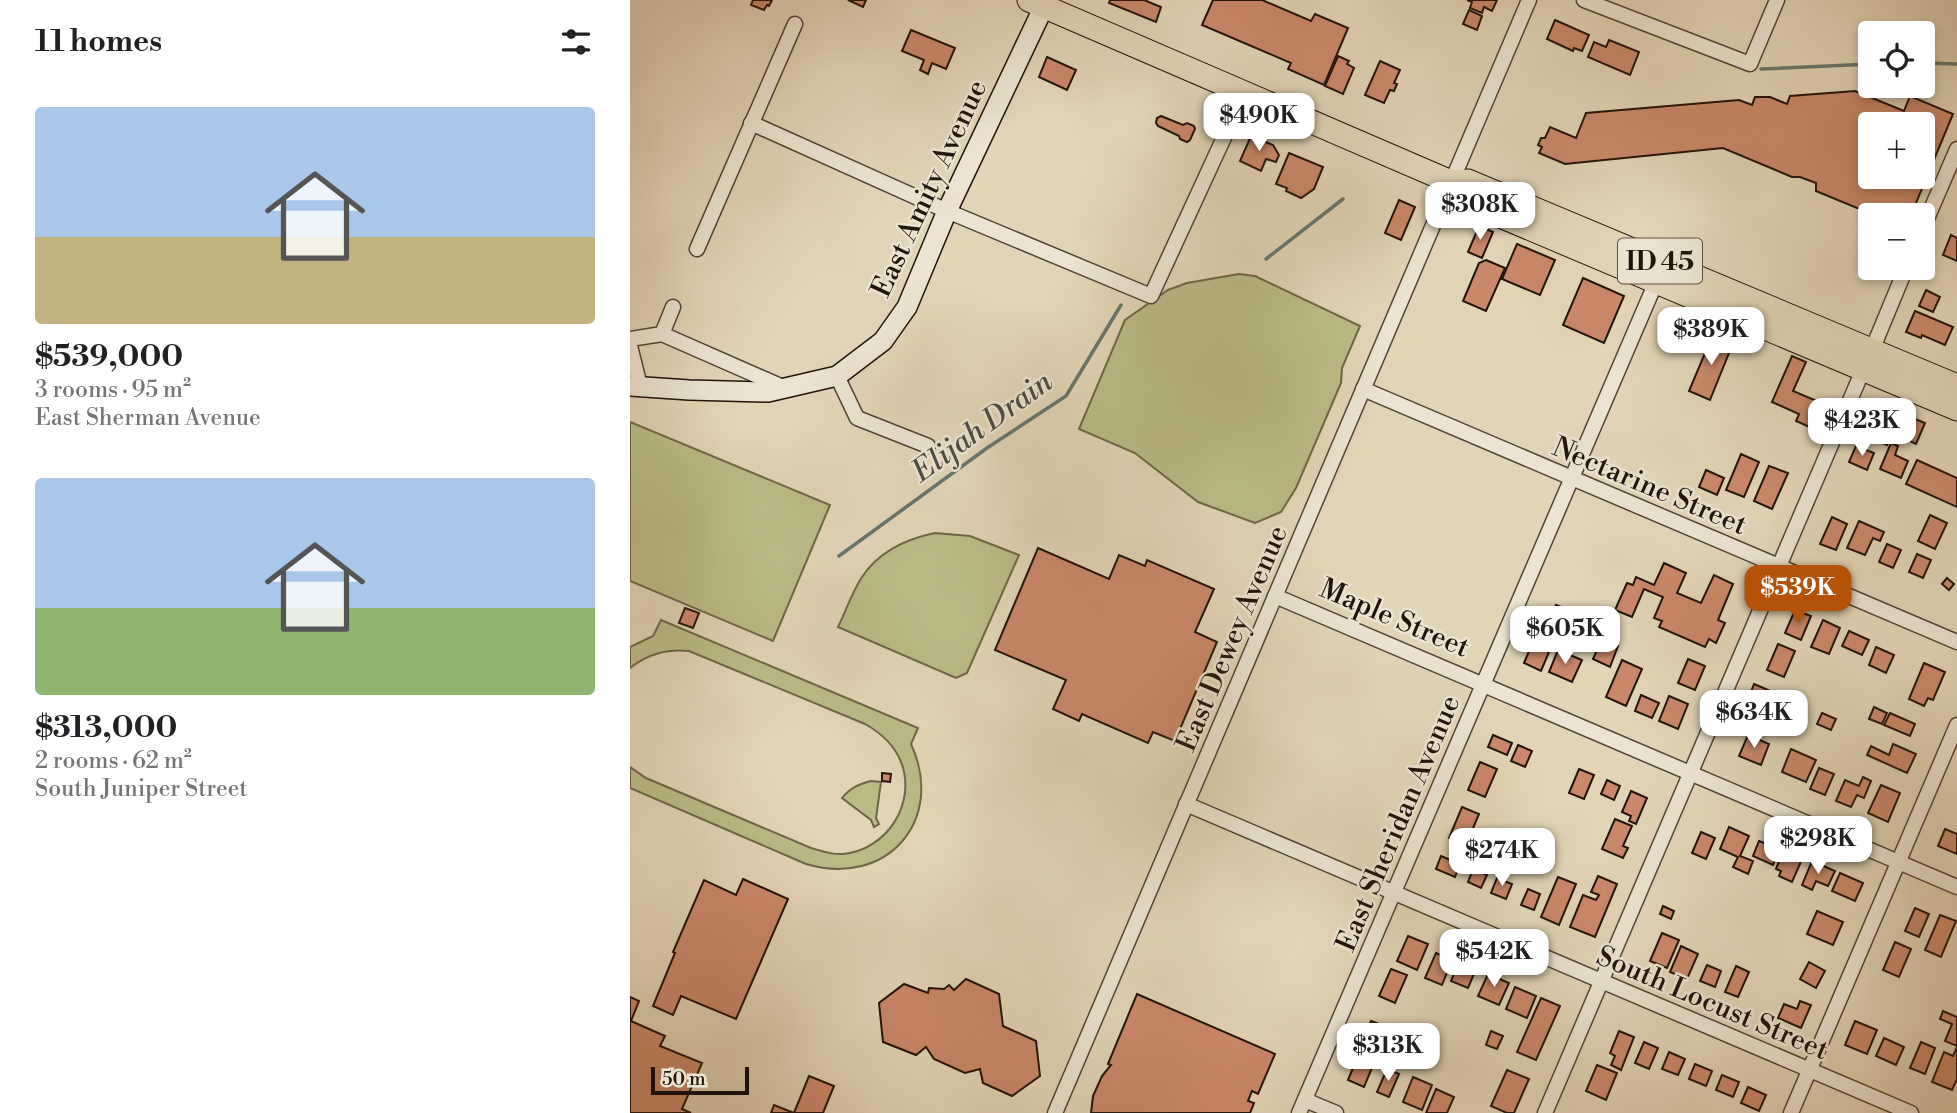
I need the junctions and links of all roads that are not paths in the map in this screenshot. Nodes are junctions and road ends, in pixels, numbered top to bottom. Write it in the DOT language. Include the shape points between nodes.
graph roads {
  1 [pos="1529,0"];
  2 [pos="1584,0"];
  3 [pos="1777,0"];
  4 [pos="1040,2"];
  5 [pos="795,24"];
  6 [pos="1244,94"];
  7 [pos="751,123"];
  8 [pos="1957,151"];
  9 [pos="1451,182"];
  10 [pos="1934,203"];
  11 [pos="947,211"];
  12 [pos="696,249"];
  13 [pos="1660,277"];
  14 [pos="1901,280"];
  15 [pos="673,307"];
  16 [pos="662,334"];
  17 [pos="630,339"];
  18 [pos="630,346"];
  19 [pos="1867,360"];
  20 [pos="837,376"];
  21 [pos="635,386"];
  22 [pos="1957,387"];
  23 [pos="785,388"];
  24 [pos="1363,389"];
  25 [pos="1957,409"];
  26 [pos="928,446"];
  27 [pos="1572,478"];
  28 [pos="1779,566"];
  29 [pos="1275,596"];
  30 [pos="1957,642"];
  31 [pos="1483,685"];
  32 [pos="1957,725"];
  33 [pos="1690,774"];
  34 [pos="1186,804"];
  35 [pos="1898,862"];
  36 [pos="1957,887"];
  37 [pos="1394,892"];
  38 [pos="1602,981"];
  39 [pos="1810,1070"];
  40 [pos="1302,1106"];
  41 [pos="1055,1113"];
  42 [pos="1336,1113"];
  43 [pos="1545,1113"];
  44 [pos="1791,1113"];
  45 [pos="1910,1113"];
  1 -- 9 [label="street, East Dewey Avenue"];
  2 -- 3 [label="street" via="1750,64"];
  4 -- 6 [label="main road, ID 45"];
  4 -- 11 [label="main road, East Amity Avenue"];
  5 -- 7 [label="street"];
  6 -- 9 [label="main road, ID 45"];
  6 -- 11 [label="street" via="1151,296"];
  7 -- 11 [label="street"];
  7 -- 12 [label="street"];
  8 -- 10 [label="street"];
  9 -- 13 [label="main road, ID 45" via="1468,181"];
  9 -- 13 [label="main road, ID 45" via="1460,199 1576,248"];
  9 -- 24 [label="street, East Dewey Avenue"];
  11 -- 20 [label="main road, East Amity Avenue" via="907,307 883,341"];
  13 -- 19 [label="main road, ID 45"];
  13 -- 19 [label="main road, ID 45" via="1680,280 1772,319 1803,321"];
  13 -- 27 [label="street, East Sheridan Avenue"];
  14 -- 19 [label="street"];
  15 -- 16 [label="street"];
  16 -- 17 [label="street"];
  16 -- 23 [label="street"];
  18 -- 21 [label="street"];
  19 -- 22 [label="main road" via="1935,388"];
  19 -- 25 [label="main road, ID 45"];
  19 -- 28 [label="street"];
  20 -- 23 [label="main road"];
  20 -- 26 [label="street" via="857,418"];
  21 -- 23 [label="main road" via="768,392"];
  24 -- 27 [label="street, Nectarine Street"];
  24 -- 29 [label="street, East Dewey Avenue"];
  27 -- 28 [label="street, Nectarine Street"];
  27 -- 31 [label="street, East Sheridan Avenue"];
  28 -- 30 [label="street, Nectarine Street"];
  28 -- 33 [label="street"];
  29 -- 31 [label="street, Maple Street"];
  29 -- 34 [label="street, East Dewey Avenue"];
  31 -- 33 [label="street, Maple Street"];
  31 -- 37 [label="street, East Sheridan Avenue"];
  32 -- 35 [label="street"];
  33 -- 35 [label="street, Maple Street"];
  33 -- 38 [label="street"];
  34 -- 37 [label="street, South Locust Street"];
  34 -- 41 [label="street, East Dewey Avenue"];
  35 -- 36 [label="street, Maple Street"];
  35 -- 39 [label="street"];
  37 -- 38 [label="street, South Locust Street"];
  37 -- 40 [label="street, East Sheridan Avenue"];
  38 -- 39 [label="street, South Locust Street"];
  38 -- 43 [label="street"];
  39 -- 44 [label="street"];
  39 -- 45 [label="street, South Locust Street"];
  40 -- 42 [label="street"];
}
